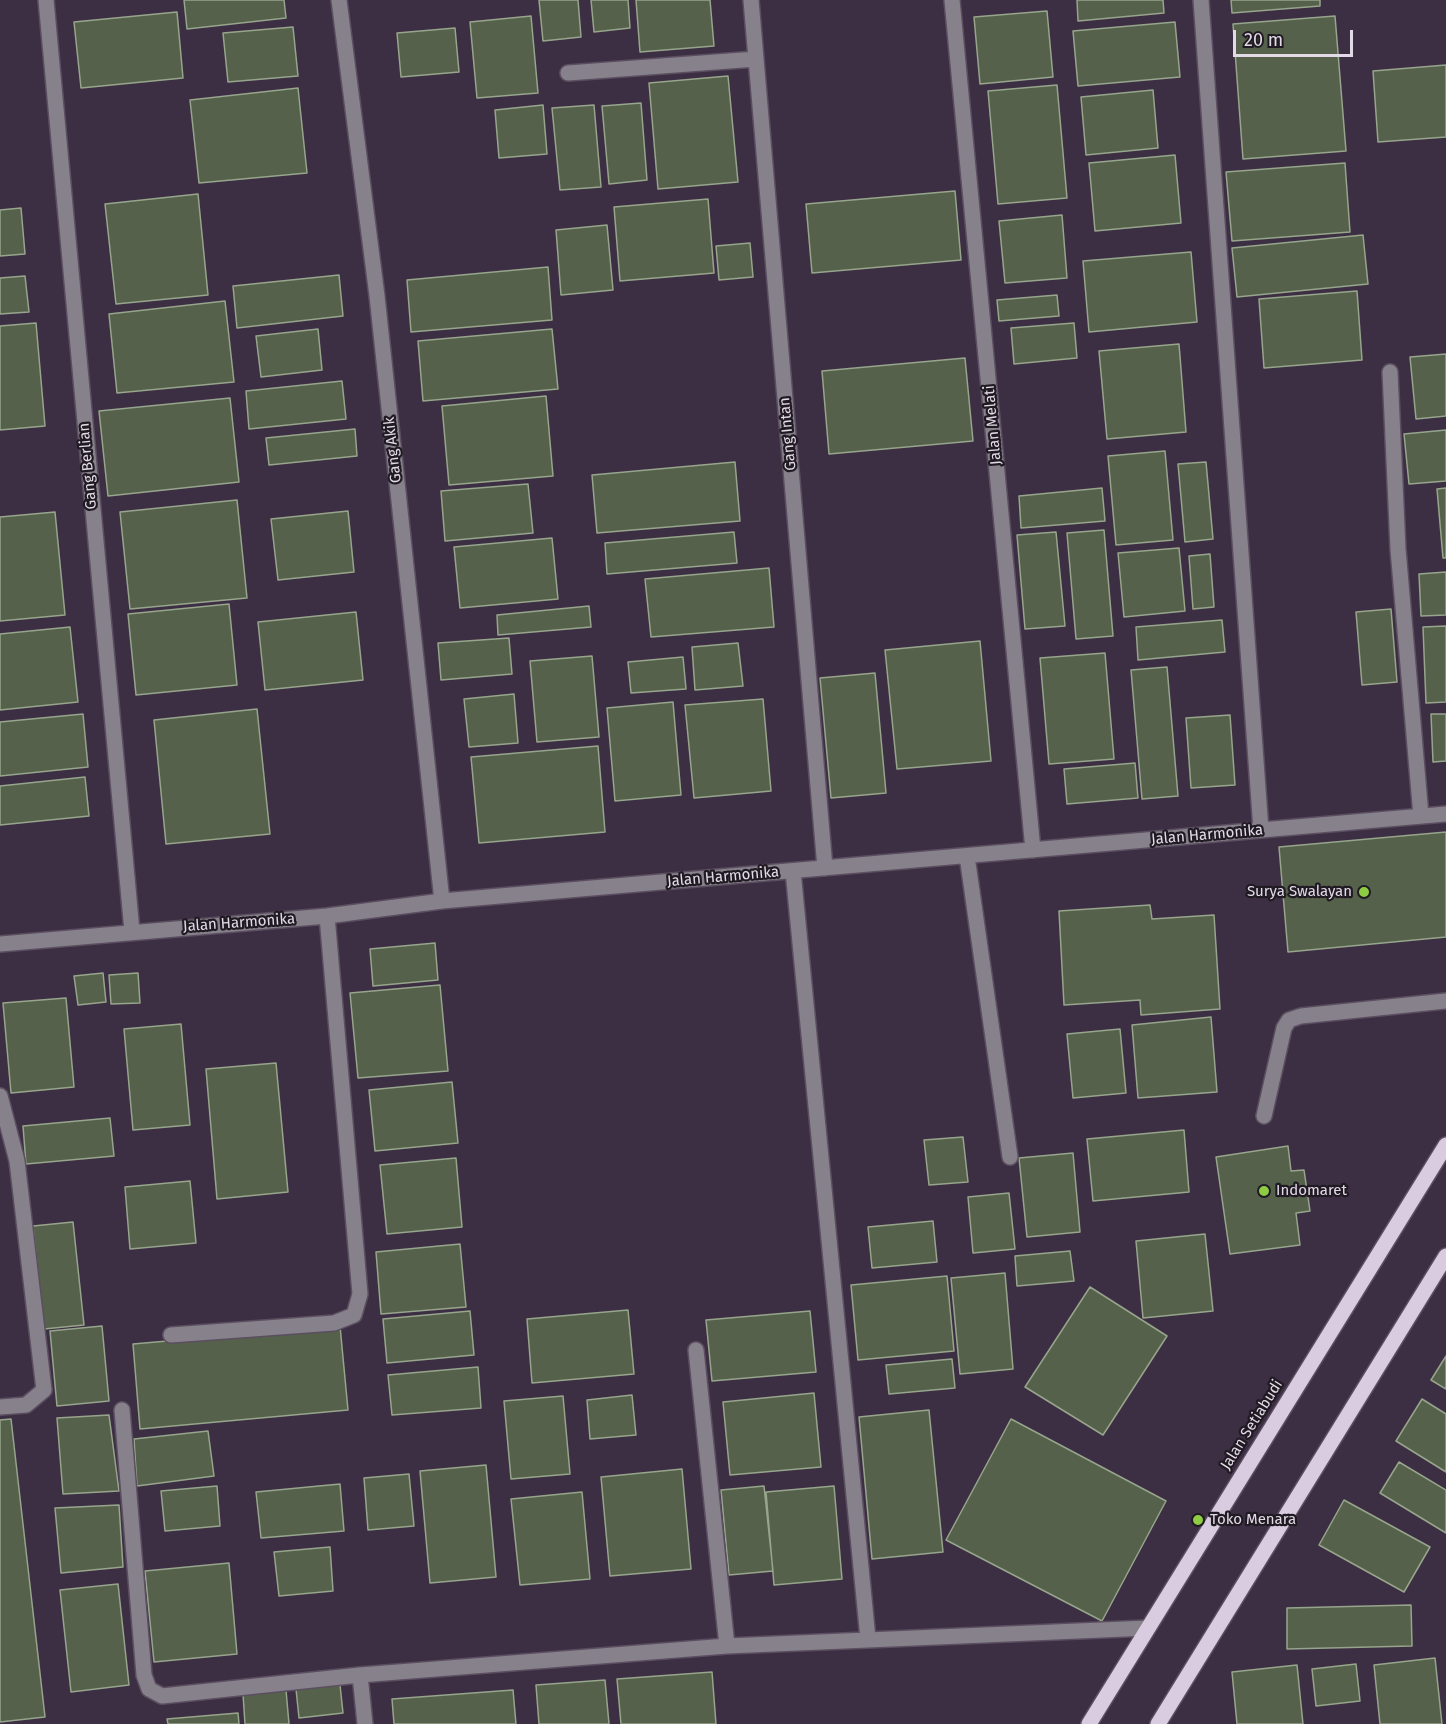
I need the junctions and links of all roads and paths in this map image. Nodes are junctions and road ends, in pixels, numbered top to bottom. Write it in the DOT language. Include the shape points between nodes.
graph roads {
  1 [pos="46,0"];
  2 [pos="339,0"];
  3 [pos="751,0"];
  4 [pos="952,0"];
  5 [pos="1201,0"];
  6 [pos="756,59"];
  7 [pos="568,73"];
  8 [pos="1390,372"];
  9 [pos="1446,814"];
  10 [pos="1421,816"];
  11 [pos="1261,830"];
  12 [pos="1033,850"];
  13 [pos="967,856"];
  14 [pos="825,868"];
  15 [pos="793,871"];
  16 [pos="442,901"];
  17 [pos="327,916"];
  18 [pos="132,931"];
  19 [pos="0,944"];
  20 [pos="1446,1001"];
  21 [pos="0,1096"];
  22 [pos="1264,1116"];
  23 [pos="1446,1145"];
  24 [pos="1011,1156"];
  25 [pos="1446,1256"];
  26 [pos="1442,1274"];
  27 [pos="171,1335"];
  28 [pos="696,1350"];
  29 [pos="0,1407"];
  30 [pos="122,1410"];
  31 [pos="1148,1628"];
  32 [pos="868,1639"];
  33 [pos="727,1646"];
  34 [pos="360,1675"];
  35 [pos="365,1724"];
  36 [pos="1089,1724"];
  37 [pos="1158,1724"];
  1 -- 18 [label="street, Gang Berlian"];
  2 -- 16 [label="street, Gang Akik" via="378,308"];
  3 -- 6 [label="street, Gang Intan"];
  4 -- 12 [label="street, Jalan Melati"];
  5 -- 11 [label="street"];
  6 -- 7 [label="street"];
  6 -- 14 [label="street, Gang Intan"];
  8 -- 10 [label="street" via="1398,549"];
  9 -- 10 [label="street, Jalan Harmonika"];
  10 -- 11 [label="street, Jalan Harmonika"];
  11 -- 12 [label="street, Jalan Harmonika"];
  12 -- 13 [label="street, Jalan Harmonika"];
  13 -- 14 [label="street, Jalan Harmonika"];
  13 -- 24 [label="street"];
  14 -- 15 [label="street, Jalan Harmonika"];
  15 -- 16 [label="street, Jalan Harmonika"];
  15 -- 32 [label="street"];
  16 -- 17 [label="street, Jalan Harmonika"];
  17 -- 18 [label="street, Jalan Harmonika"];
  17 -- 27 [label="street" via="360,1294 354,1315 334,1323"];
  18 -- 19 [label="street, Jalan Harmonika"];
  20 -- 22 [label="street" via="1289,1020"];
  21 -- 29 [label="street" via="17,1161 44,1390 26,1404"];
  23 -- 31 [label="main road, Jalan Setiabudi"];
  25 -- 26 [label="main road"];
  26 -- 37 [label="main road"];
  28 -- 33 [label="street"];
  30 -- 34 [label="street" via="144,1675 149,1689 162,1696"];
  31 -- 32 [label="street"];
  31 -- 36 [label="main road, Jalan Setiabudi"];
  32 -- 33 [label="street"];
  33 -- 34 [label="street"];
  34 -- 35 [label="street"];
}
